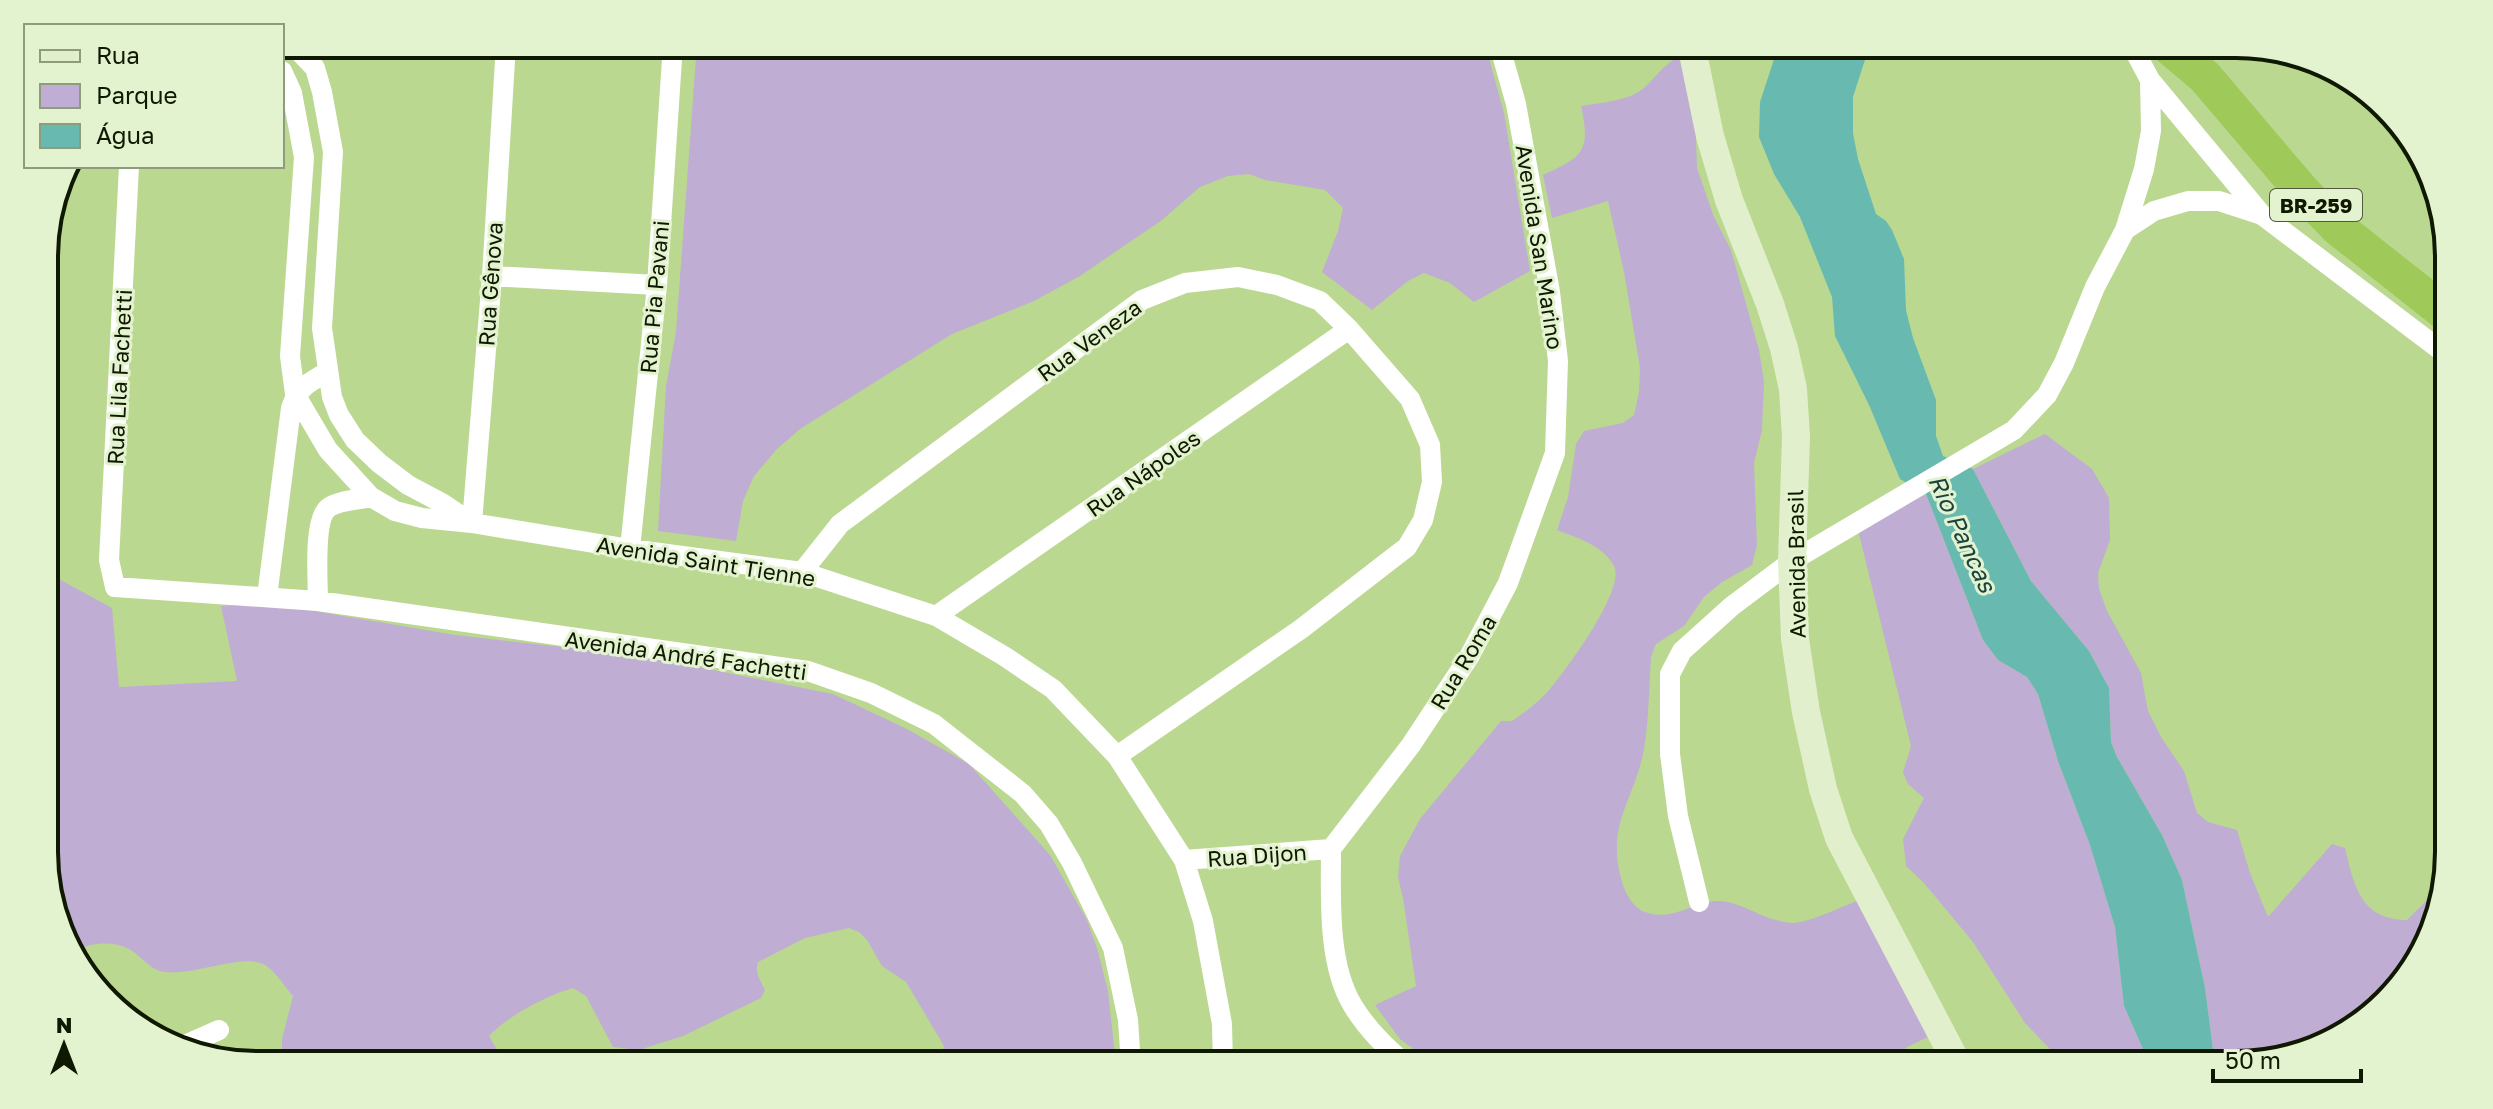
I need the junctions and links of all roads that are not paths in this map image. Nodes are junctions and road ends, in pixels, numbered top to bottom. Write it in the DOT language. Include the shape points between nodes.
graph roads {
  1 [pos="305,58"];
  2 [pos="315,58"];
  3 [pos="505,58"];
  4 [pos="672,58"];
  5 [pos="1503,58"];
  6 [pos="1694,58"];
  7 [pos="2138,58"];
  8 [pos="2183,58"];
  9 [pos="2190,58"];
  10 [pos="315,68"];
  11 [pos="284,75"];
  12 [pos="2205,77"];
  13 [pos="2150,80"];
  14 [pos="129,168"];
  15 [pos="2262,215"];
  16 [pos="2125,230"];
  17 [pos="492,276"];
  18 [pos="657,285"];
  19 [pos="2435,305"];
  20 [pos="1349,329"];
  21 [pos="2435,346"];
  22 [pos="327,372"];
  23 [pos="295,394"];
  24 [pos="1555,453"];
  25 [pos="371,497"];
  26 [pos="472,523"];
  27 [pos="630,549"];
  28 [pos="1792,561"];
  29 [pos="802,572"];
  30 [pos="115,587"];
  31 [pos="267,597"];
  32 [pos="318,601"];
  33 [pos="936,616"];
  34 [pos="1117,756"];
  35 [pos="1331,849"];
  36 [pos="1184,860"];
  37 [pos="1699,902"];
  38 [pos="219,1030"];
  39 [pos="195,1041"];
  40 [pos="1130,1051"];
  41 [pos="1223,1051"];
  42 [pos="1390,1051"];
  43 [pos="1951,1051"];
  1 -- 10 [label="street"];
  2 -- 10 [label="street"];
  3 -- 17 [label="street, Rua Gênova"];
  4 -- 18 [label="street, Rua Pia Pavani"];
  5 -- 24 [label="street, Avenida San Marino" via="1550,292 1558,361"];
  6 -- 28 [label="main road, Avenida Brasil" via="1725,187 1780,334 1793,389"];
  7 -- 13 [label="street"];
  8 -- 12 [label="highway, BR-259"];
  9 -- 12 [label="main road"];
  10 -- 22 [label="street, Avenida Saint Tienne" via="333,152 322,328"];
  11 -- 23 [label="street" via="304,157 290,356"];
  12 -- 19 [label="highway, BR-259" via="2338,228"];
  13 -- 15 [label="street"];
  13 -- 16 [label="street" via="2151,131"];
  14 -- 30 [label="street, Rua Lila Fachetti" via="109,560"];
  15 -- 16 [label="street" via="2219,201 2188,201 2154,211"];
  15 -- 21 [label="street"];
  16 -- 28 [label="street" via="2047,395 2014,430"];
  17 -- 18 [label="street"];
  17 -- 26 [label="street, Rua Gênova"];
  18 -- 27 [label="street, Rua Pia Pavani"];
  20 -- 29 [label="street, Rua Veneza" via="1320,301 1238,277 1185,283 1142,300 840,524"];
  20 -- 33 [label="street, Rua Nápoles"];
  20 -- 34 [label="street, Rua Veneza" via="1410,399 1430,445 1432,482 1423,520 1407,547 1349,593"];
  22 -- 23 [label="street"];
  22 -- 26 [label="street, Avenida Saint Tienne" via="339,415 355,440 408,485"];
  23 -- 25 [label="street, Avenida Saint Tienne" via="328,450"];
  23 -- 31 [label="street"];
  24 -- 35 [label="street, Rua Roma" via="1508,583 1469,657 1411,745"];
  25 -- 26 [label="street, Avenida Saint Tienne" via="422,518"];
  25 -- 32 [label="street" via="326,509 319,523"];
  26 -- 27 [label="street, Avenida Saint Tienne"];
  27 -- 29 [label="street, Avenida Saint Tienne"];
  28 -- 37 [label="street" via="1682,651 1670,674 1670,754 1678,816"];
  28 -- 43 [label="main road, Avenida Brasil" via="1795,639 1823,789 1839,838"];
  29 -- 33 [label="street, Avenida Saint Tienne"];
  30 -- 31 [label="street, Avenida André Fachetti"];
  31 -- 32 [label="street, Avenida André Fachetti"];
  32 -- 40 [label="street, Avenida André Fachetti" via="808,671 871,693 934,724 1023,794 1049,824 1113,948"];
  33 -- 34 [label="street, Avenida Saint Tienne" via="1053,689"];
  34 -- 36 [label="street, Avenida Saint Tienne"];
  35 -- 36 [label="street, Rua Dijon"];
  35 -- 42 [label="street" via="1336,963 1352,1005"];
  36 -- 41 [label="street, Avenida Saint Tienne" via="1203,921"];
  38 -- 39 [label="street"];
}
